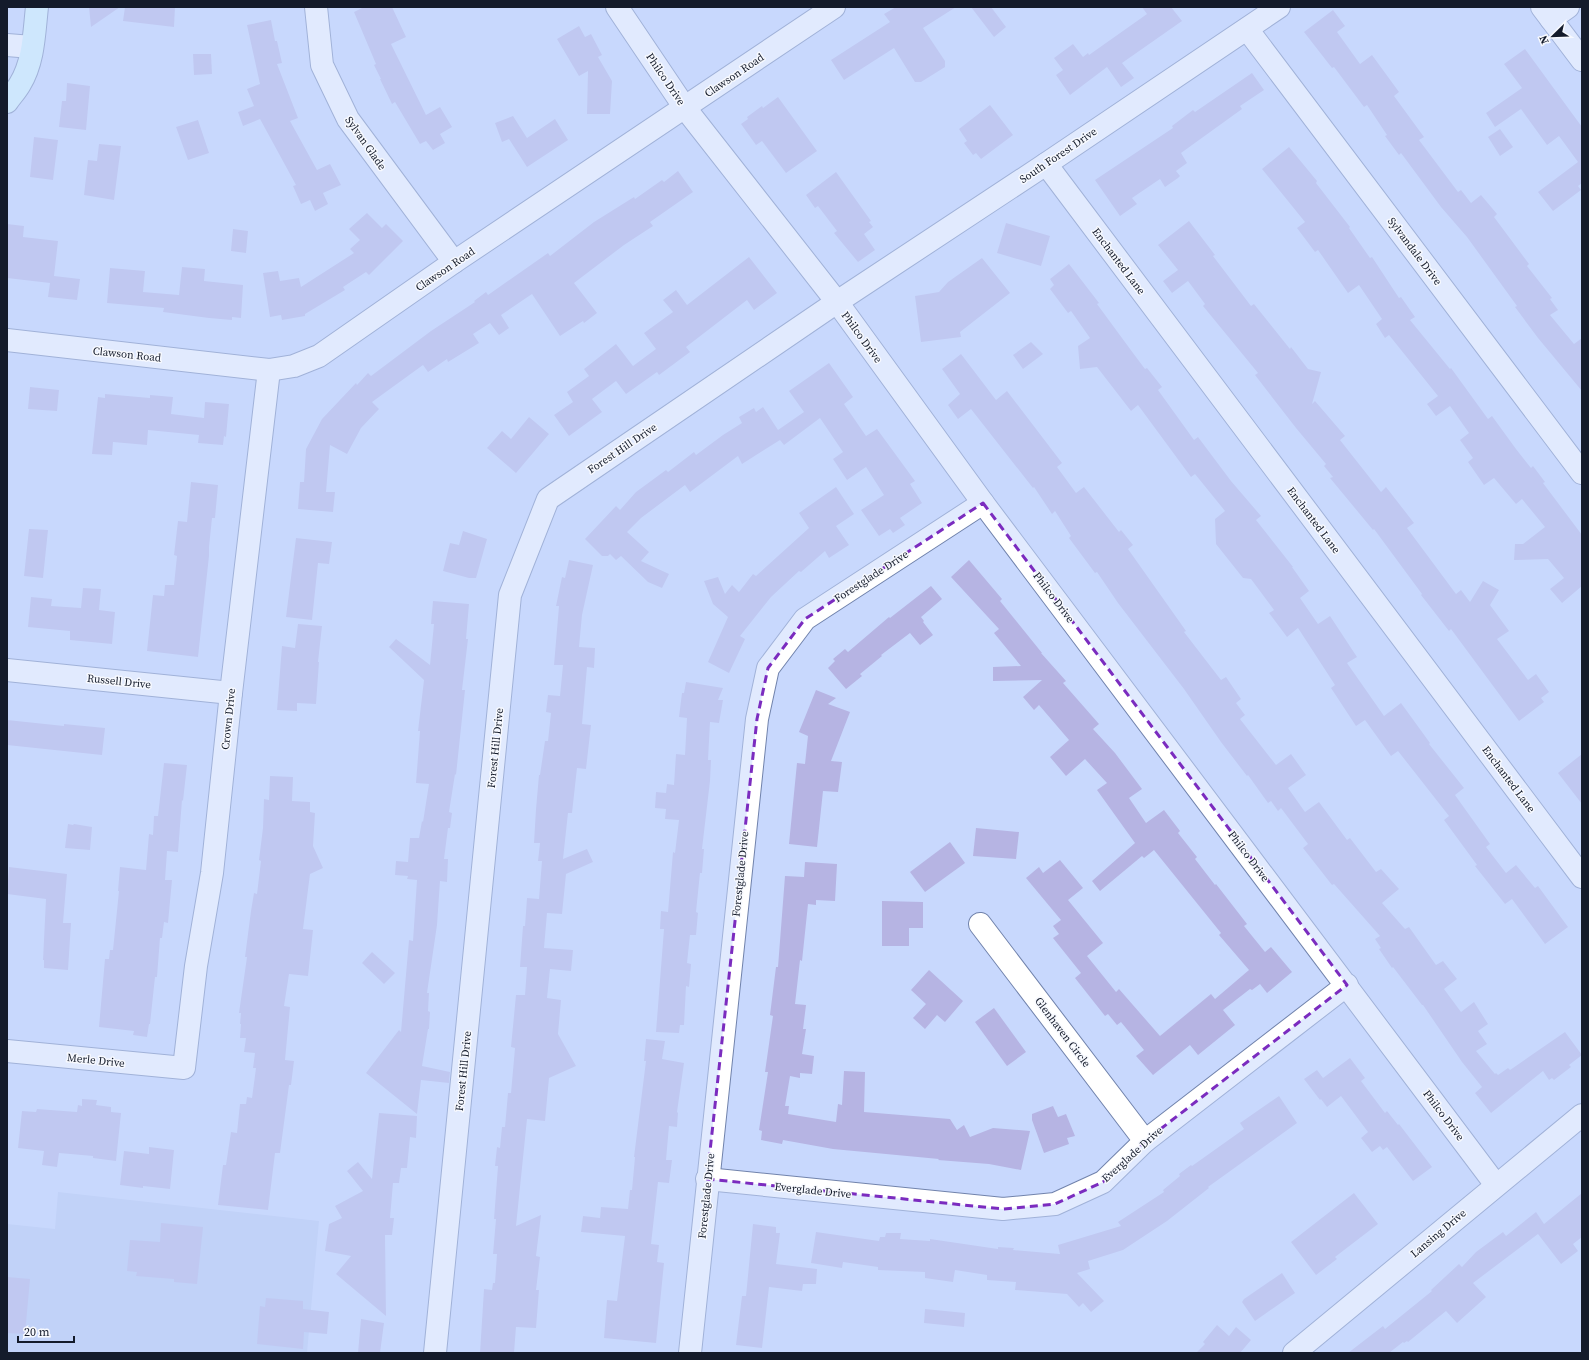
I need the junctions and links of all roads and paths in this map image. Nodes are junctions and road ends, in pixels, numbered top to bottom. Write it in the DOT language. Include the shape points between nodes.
graph roads {
  1 [pos="37,7"];
  2 [pos="316,7"];
  3 [pos="617,7"];
  4 [pos="834,7"];
  5 [pos="1279,7"];
  6 [pos="1554,11"];
  7 [pos="1247,29"];
  8 [pos="7,45"];
  9 [pos="32,47"];
  10 [pos="1582,60"];
  11 [pos="7,102"];
  12 [pos="685,108"];
  13 [pos="1046,164"];
  14 [pos="454,262"];
  15 [pos="837,302"];
  16 [pos="7,340"];
  17 [pos="269,370"];
  18 [pos="1582,473"];
  19 [pos="983,503"];
  20 [pos="7,670"];
  21 [pos="231,693"];
  22 [pos="1582,877"];
  23 [pos="980,924"];
  24 [pos="1347,985"];
  25 [pos="7,1051"];
  26 [pos="184,1068"];
  27 [pos="1582,1115"];
  28 [pos="1145,1141"];
  29 [pos="707,1179"];
  30 [pos="1496,1185"];
  31 [pos="435,1353"];
  32 [pos="690,1353"];
  33 [pos="1294,1353"];
  1 -- 9 [label="street"];
  2 -- 14 [label="street, Sylvan Glade" via="322,65 348,119"];
  3 -- 12 [label="street, Philco Drive"];
  4 -- 12 [label="street, Clawson Road"];
  5 -- 7 [label="street, South Forest Drive"];
  6 -- 10 [label="street"];
  7 -- 13 [label="street, South Forest Drive"];
  7 -- 18 [label="street, Sylvandale Drive"];
  8 -- 9 [label="street"];
  9 -- 11 [label="street" via="29,65"];
  12 -- 14 [label="street, Clawson Road"];
  12 -- 15 [label="street, Philco Drive"];
  13 -- 15 [label="street, South Forest Drive"];
  13 -- 22 [label="street, Enchanted Lane"];
  14 -- 17 [label="street, Clawson Road" via="319,356 294,366"];
  15 -- 19 [label="street, Philco Drive"];
  15 -- 31 [label="street, Forest Hill Drive" via="548,499 510,595"];
  16 -- 17 [label="street, Clawson Road"];
  17 -- 21 [label="street, Crown Drive"];
  19 -- 24 [label="street, Philco Drive"];
  19 -- 29 [label="street, Forestglade Drive" via="805,620 768,668 757,719"];
  20 -- 21 [label="street, Russell Drive"];
  21 -- 26 [label="street, Crown Drive" via="212,873 196,966"];
  23 -- 28 [label="street, Glenhaven Circle"];
  24 -- 28 [label="street, Everglade Drive"];
  24 -- 30 [label="street, Philco Drive"];
  25 -- 26 [label="street, Merle Drive"];
  27 -- 30 [label="street, Lansing Drive"];
  28 -- 29 [label="street, Everglade Drive" via="1103,1182 1055,1204 1003,1209"];
  29 -- 32 [label="street, Forestglade Drive"];
  30 -- 33 [label="street, Lansing Drive"];
}
